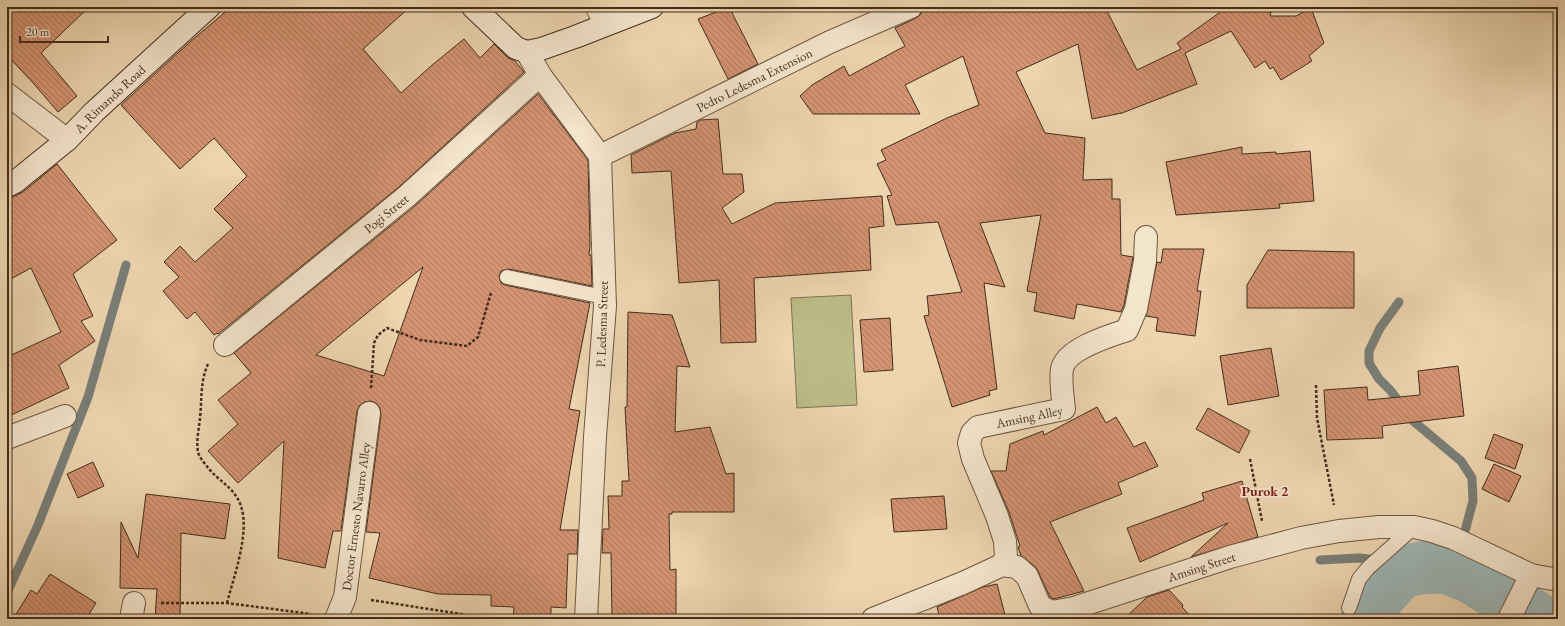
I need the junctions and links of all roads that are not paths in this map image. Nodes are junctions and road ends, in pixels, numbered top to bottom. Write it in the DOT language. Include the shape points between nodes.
graph roads {
  1 [pos="209,7"];
  2 [pos="473,7"];
  3 [pos="652,7"];
  4 [pos="911,7"];
  5 [pos="601,16"];
  6 [pos="527,52"];
  7 [pos="540,75"];
  8 [pos="7,94"];
  9 [pos="67,140"];
  10 [pos="600,156"];
  11 [pos="7,186"];
  12 [pos="1146,237"];
  13 [pos="507,277"];
  14 [pos="604,297"];
  15 [pos="225,345"];
  16 [pos="369,413"];
  17 [pos="65,416"];
  18 [pos="7,438"];
  19 [pos="1414,527"];
  20 [pos="1002,565"];
  21 [pos="1558,580"];
  22 [pos="1528,581"];
  23 [pos="1350,608"];
  24 [pos="1509,618"];
  25 [pos="336,619"];
  26 [pos="586,619"];
  27 [pos="873,619"];
  1 -- 9 [label="street, A. Rimando Road"];
  2 -- 6 [label="street" via="516,48"];
  3 -- 5 [label="street"];
  4 -- 10 [label="street, Pedro Ledesma Extension" via="830,42"];
  5 -- 6 [label="street" via="575,38"];
  6 -- 7 [label="street"];
  7 -- 10 [label="street"];
  7 -- 15 [label="street, Pogi Street" via="407,196"];
  8 -- 9 [label="street"];
  9 -- 11 [label="street, A. Rimando Road"];
  10 -- 14 [label="street, P. Ledesma Street"];
  12 -- 20 [label="street, Amsing Alley" via="1145,261 1136,309 1127,330 1090,345 1066,359 1062,369 1064,410 978,427 972,433 969,443 973,459 997,516 1004,541 1006,558"];
  13 -- 14 [label="lane"];
  14 -- 26 [label="street, P. Ledesma Street"];
  16 -- 25 [label="street, Doctor Ernesto Navarro Alley" via="345,597"];
  17 -- 18 [label="street"];
  19 -- 20 [label="street, Amsing Street" via="1379,527 1301,538 1230,557 1074,608 1052,612 1040,606 1027,576 1017,567"];
  19 -- 22 [label="street, Amsing Street" via="1453,538"];
  19 -- 23 [label="lane" via="1359,579"];
  20 -- 27 [label="street"];
  21 -- 22 [label="street, Amsing Street"];
  22 -- 24 [label="street"];
}
